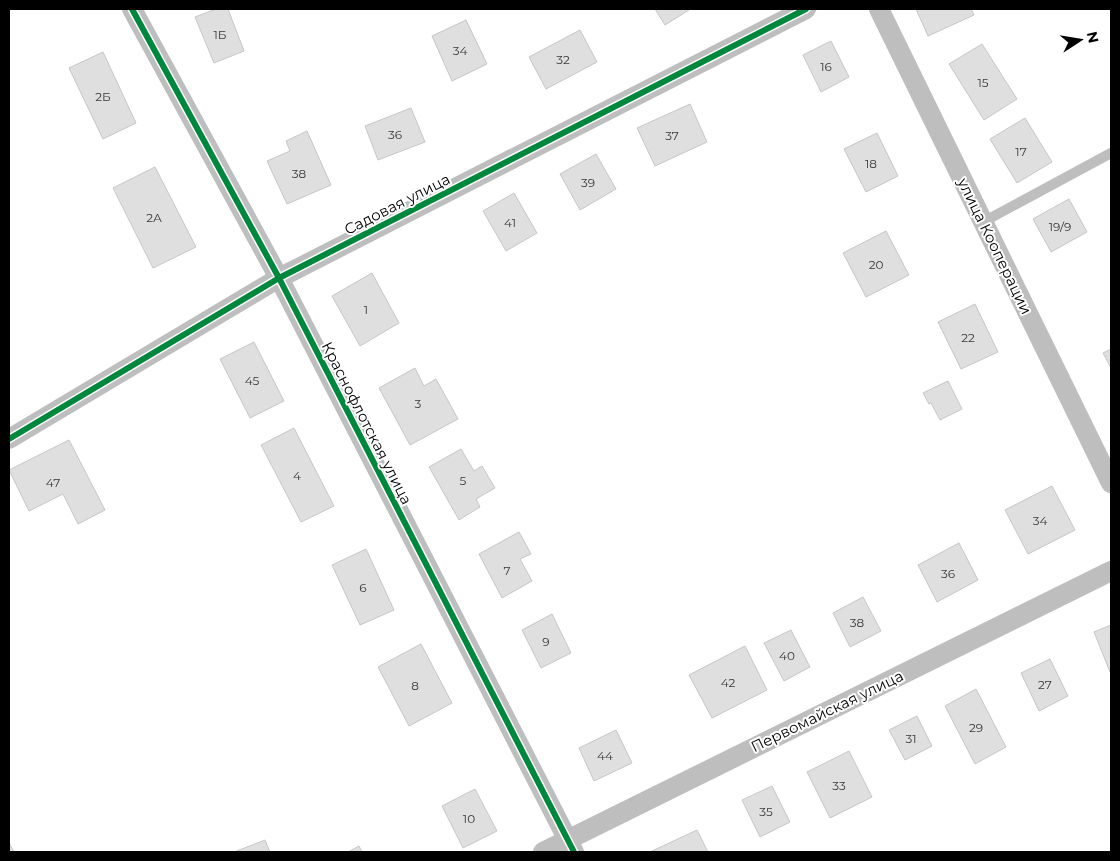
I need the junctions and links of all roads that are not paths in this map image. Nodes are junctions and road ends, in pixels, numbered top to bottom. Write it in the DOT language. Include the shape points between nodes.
graph roads {
  1 [pos="806,9"];
  2 [pos="879,9"];
  3 [pos="135,10"];
  4 [pos="1111,153"];
  5 [pos="983,222"];
  6 [pos="279,278"];
  7 [pos="9,439"];
  8 [pos="1111,483"];
  9 [pos="1111,571"];
  10 [pos="571,846"];
  11 [pos="543,852"];
  1 -- 6 [label="street, Садовая улица"];
  2 -- 5 [label="street, улица Кооперации"];
  3 -- 6 [label="street, Краснофлотская улица"];
  4 -- 5 [label="lane"];
  5 -- 8 [label="street, улица Кооперации"];
  6 -- 7 [label="street, Садовая улица"];
  6 -- 10 [label="street, Краснофлотская улица"];
  9 -- 10 [label="street, Первомайская улица"];
  10 -- 11 [label="street, Первомайская улица"];
}
